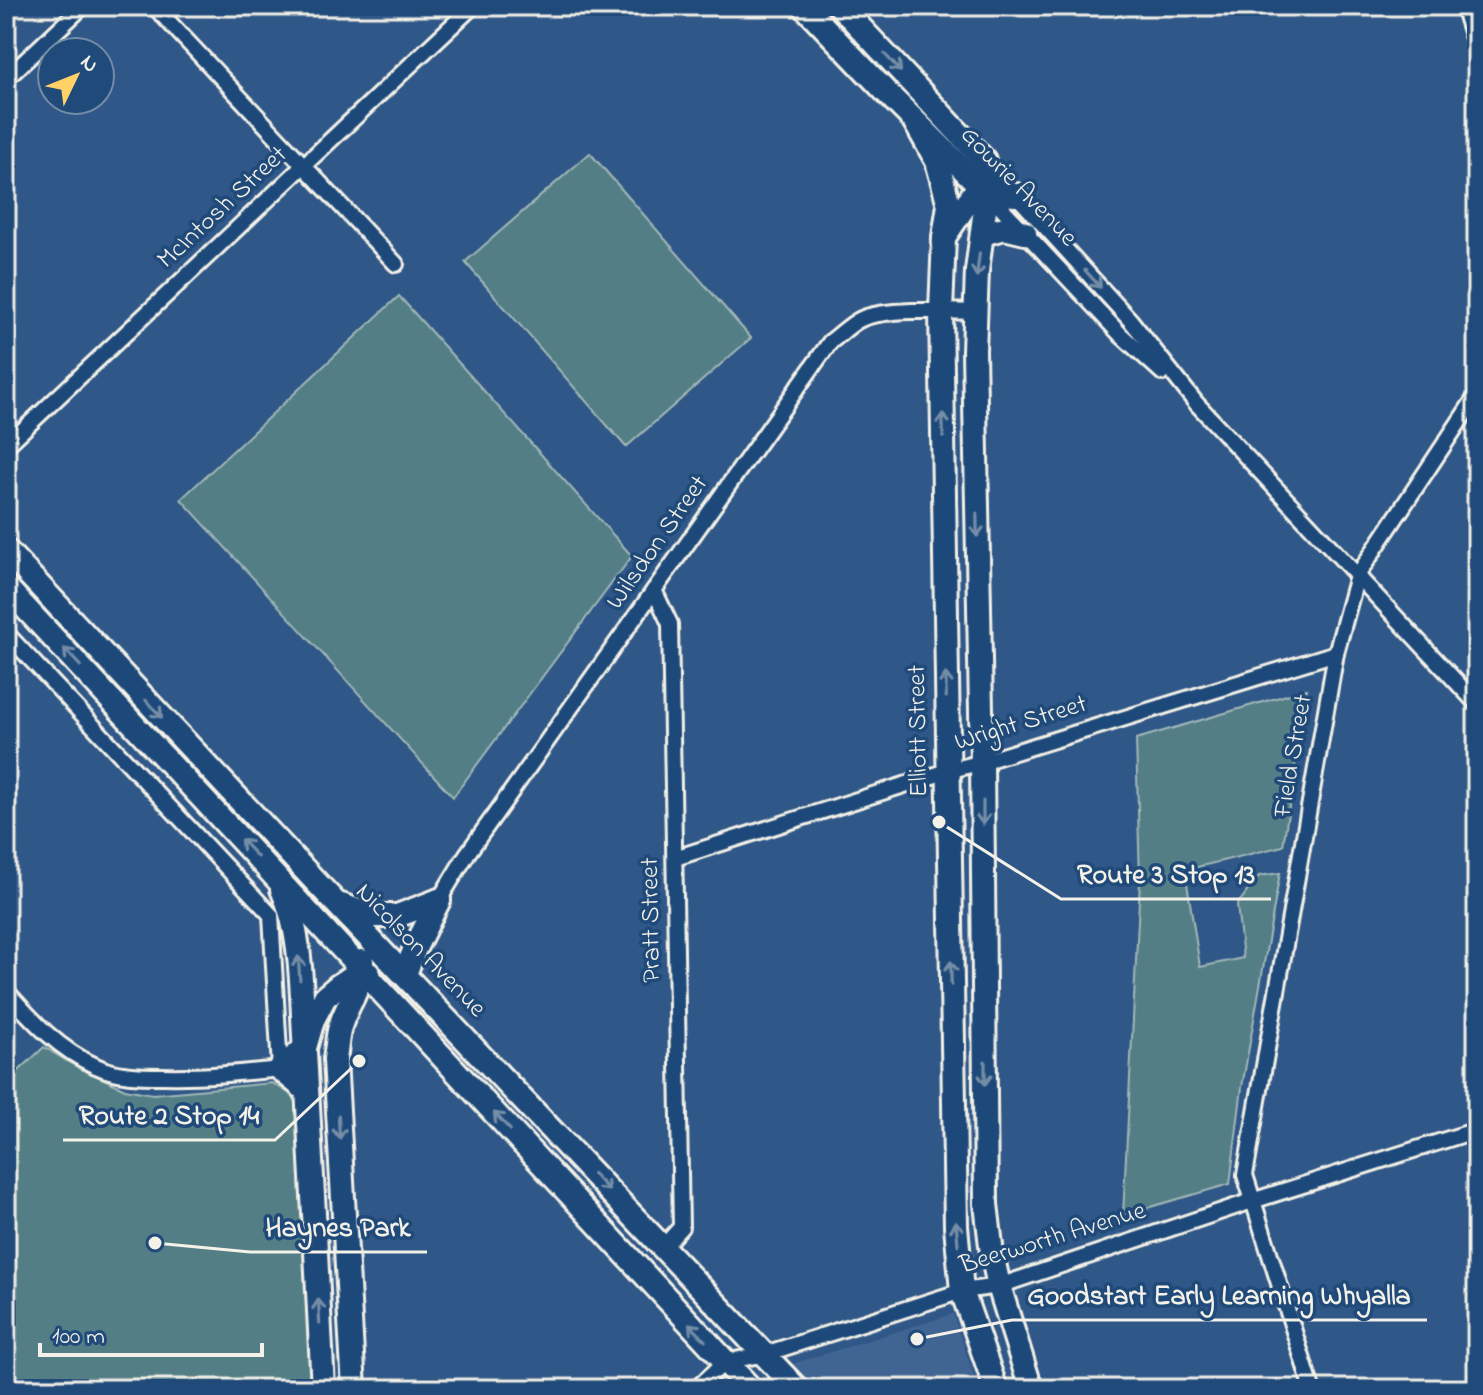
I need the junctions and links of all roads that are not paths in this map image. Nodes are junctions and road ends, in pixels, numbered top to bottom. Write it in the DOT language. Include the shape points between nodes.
graph roads {
  1 [pos="83,6"];
  2 [pos="154,6"];
  3 [pos="473,6"];
  4 [pos="804,6"];
  5 [pos="840,6"];
  6 [pos="1463,6"];
  7 [pos="1477,51"];
  8 [pos="6,79"];
  9 [pos="915,122"];
  10 [pos="984,160"];
  11 [pos="303,166"];
  12 [pos="987,193"];
  13 [pos="1016,195"];
  14 [pos="1025,233"];
  15 [pos="983,234"];
  16 [pos="944,237"];
  17 [pos="396,264"];
  18 [pos="941,311"];
  19 [pos="975,312"];
  20 [pos="1477,395"];
  21 [pos="1196,403"];
  22 [pos="6,446"];
  23 [pos="6,550"];
  24 [pos="1357,576"];
  25 [pos="6,587"];
  26 [pos="654,590"];
  27 [pos="6,633"];
  28 [pos="1336,653"];
  29 [pos="112,664"];
  30 [pos="94,681"];
  31 [pos="1477,704"];
  32 [pos="982,762"];
  33 [pos="948,771"];
  34 [pos="675,858"];
  35 [pos="276,878"];
  36 [pos="316,882"];
  37 [pos="439,900"];
  38 [pos="335,903"];
  39 [pos="362,970"];
  40 [pos="405,974"];
  41 [pos="6,991"];
  42 [pos="428,1000"];
  43 [pos="350,1006"];
  44 [pos="399,1010"];
  45 [pos="305,1048"];
  46 [pos="280,1069"];
  47 [pos="307,1091"];
  48 [pos="1477,1130"];
  49 [pos="561,1140"];
  50 [pos="539,1161"];
  51 [pos="1252,1201"];
  52 [pos="663,1247"];
  53 [pos="999,1286"];
  54 [pos="962,1291"];
  55 [pos="765,1354"];
  56 [pos="725,1362"];
  57 [pos="323,1389"];
  58 [pos="354,1389"];
  59 [pos="696,1389"];
  60 [pos="751,1389"];
  61 [pos="797,1389"];
  62 [pos="996,1389"];
  63 [pos="1031,1389"];
  64 [pos="1312,1389"];
  1 -- 8 [label="street"];
  2 -- 11 [label="street"];
  3 -- 11 [label="street, McIntosh Street"];
  4 -- 9 [label="street, Gowrie Avenue"];
  5 -- 10 [label="street, Gowrie Avenue, one-way"];
  6 -- 7 [label="street"];
  9 -- 12 [label="street, Gowrie Avenue"];
  9 -- 16 [label="street, Elliott Street" via="937,161 946,193"];
  10 -- 12 [label="street"];
  10 -- 13 [label="street, Gowrie Avenue"];
  11 -- 17 [label="street"];
  11 -- 22 [label="street, McIntosh Street"];
  12 -- 13 [label="street"];
  12 -- 14 [label="street, Gowrie Avenue"];
  12 -- 15 [label="street"];
  12 -- 16 [label="street" via="973,194"];
  13 -- 21 [label="street, Gowrie Avenue, one-way" via="1131,321"];
  14 -- 15 [label="street" via="1004,228"];
  14 -- 21 [label="street, Gowrie Avenue" via="1121,335"];
  15 -- 19 [label="street, one-way"];
  16 -- 18 [label="street, Elliott Street"];
  18 -- 19 [label="street, Wilsdon Street"];
  18 -- 26 [label="street, Wilsdon Street" via="861,319 830,342"];
  33 -- 18 [label="street, Elliott Street, one-way"];
  19 -- 32 [label="street, one-way"];
  20 -- 24 [label="street, Field Street"];
  21 -- 24 [label="street, Gowrie Avenue"];
  23 -- 29 [label="street, Nicolson Avenue"];
  24 -- 28 [label="street, Field Street"];
  24 -- 31 [label="street, Gowrie Avenue"];
  30 -- 25 [label="street, Nicolson Avenue, one-way"];
  26 -- 34 [label="street, Pratt Street" via="670,624"];
  26 -- 37 [label="street, Wilsdon Street"];
  27 -- 46 [label="street" via="271,915"];
  28 -- 32 [label="street, Wright Street"];
  28 -- 51 [label="street, Field Street" via="1245,1175"];
  29 -- 30 [label="street"];
  29 -- 36 [label="street, Nicolson Avenue, one-way"];
  35 -- 30 [label="street, Nicolson Avenue, one-way"];
  32 -- 33 [label="street, Wright Street"];
  32 -- 53 [label="street, one-way" via="986,1204"];
  33 -- 34 [label="street, Wright Street"];
  54 -- 33 [label="street, Elliott Street, one-way" via="956,1226"];
  34 -- 52 [label="street, Pratt Street" via="681,1227"];
  35 -- 39 [label="street, Nicolson Avenue"];
  45 -- 35 [label="street, one-way" via="297,942"];
  36 -- 38 [label="street, Nicolson Avenue"];
  36 -- 39 [label="street" via="330,910 359,942"];
  37 -- 38 [label="street" via="397,916 373,916"];
  37 -- 40 [label="street"];
  38 -- 40 [label="street, Nicolson Avenue"];
  39 -- 42 [label="street"];
  39 -- 43 [label="street"];
  39 -- 44 [label="street, Nicolson Avenue"];
  39 -- 45 [label="street" via="325,997"];
  40 -- 42 [label="street, Nicolson Avenue"];
  41 -- 46 [label="street" via="60,1045 97,1067 131,1076 204,1077"];
  42 -- 49 [label="street, Nicolson Avenue"];
  43 -- 44 [label="street" via="377,1003"];
  43 -- 58 [label="street, one-way" via="340,1026 335,1059"];
  50 -- 44 [label="street, Nicolson Avenue, one-way"];
  45 -- 46 [label="street"];
  45 -- 47 [label="street"];
  46 -- 47 [label="street"];
  57 -- 47 [label="street, one-way"];
  48 -- 51 [label="street, Beerworth Avenue"];
  49 -- 50 [label="street"];
  49 -- 52 [label="street, Nicolson Avenue, one-way"];
  56 -- 50 [label="street, Nicolson Avenue, one-way"];
  51 -- 53 [label="street, Beerworth Avenue"];
  51 -- 64 [label="street, Field Street"];
  52 -- 55 [label="street, Nicolson Avenue"];
  53 -- 54 [label="street, Beerworth Avenue"];
  53 -- 63 [label="street"];
  54 -- 55 [label="street, Beerworth Avenue"];
  54 -- 62 [label="street, Elliott Street"];
  55 -- 56 [label="street, Beerworth Avenue"];
  55 -- 61 [label="street, Nicolson Avenue"];
  56 -- 59 [label="street"];
  56 -- 60 [label="street, Nicolson Avenue"];
}
